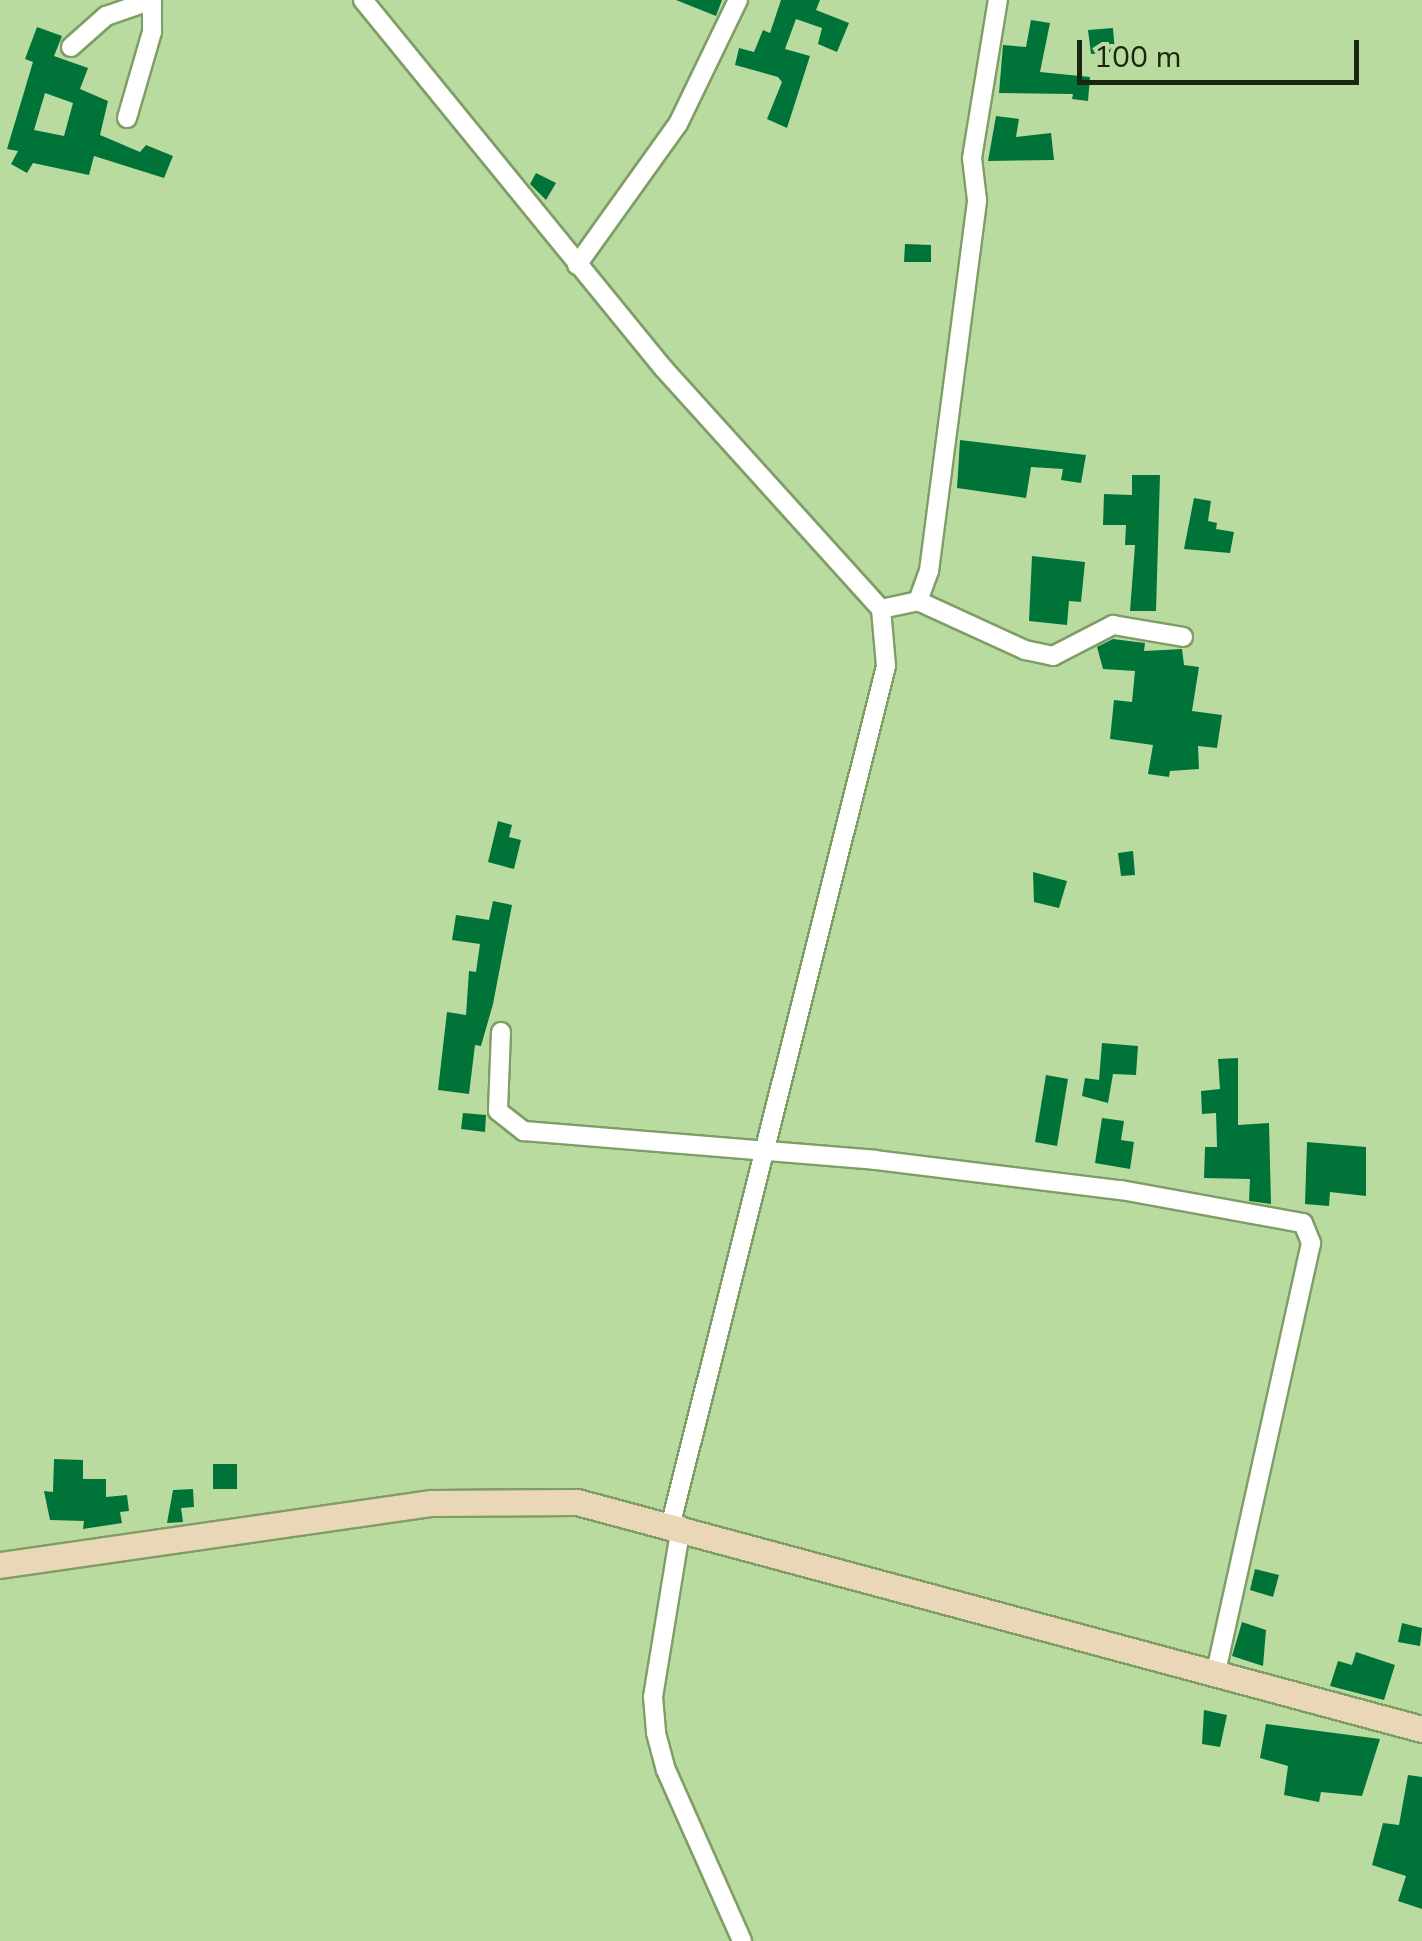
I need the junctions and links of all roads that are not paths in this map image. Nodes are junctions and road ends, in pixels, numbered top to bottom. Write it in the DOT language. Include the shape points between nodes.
graph roads {
  1 [pos="152,0"];
  2 [pos="363,0"];
  3 [pos="738,0"];
  4 [pos="998,0"];
  5 [pos="72,47"];
  6 [pos="127,118"];
  7 [pos="577,265"];
  8 [pos="918,601"];
  9 [pos="881,608"];
  10 [pos="1183,636"];
  11 [pos="501,1032"];
  12 [pos="764,1150"];
  13 [pos="676,1525"];
  14 [pos="0,1565"];
  15 [pos="1216,1672"];
  16 [pos="1422,1729"];
  17 [pos="742,1941"];
  1 -- 5 [label="street" via="106,16"];
  1 -- 6 [label="street" via="152,32"];
  2 -- 7 [label="street"];
  3 -- 7 [label="street" via="670,137"];
  4 -- 8 [label="street" via="972,158 976,200 929,571"];
  7 -- 9 [label="street" via="759,479"];
  8 -- 9 [label="street"];
  8 -- 10 [label="street" via="1052,656 1113,625"];
  9 -- 12 [label="street" via="886,666"];
  11 -- 12 [label="street" via="496,1099 511,1126"];
  12 -- 13 [label="street"];
  12 -- 15 [label="street" via="1121,1190 1303,1222 1312,1243"];
  13 -- 14 [label="main road" via="577,1502 505,1498"];
  13 -- 15 [label="main road"];
  13 -- 17 [label="street" via="653,1697 656,1733"];
  15 -- 16 [label="main road"];
}
